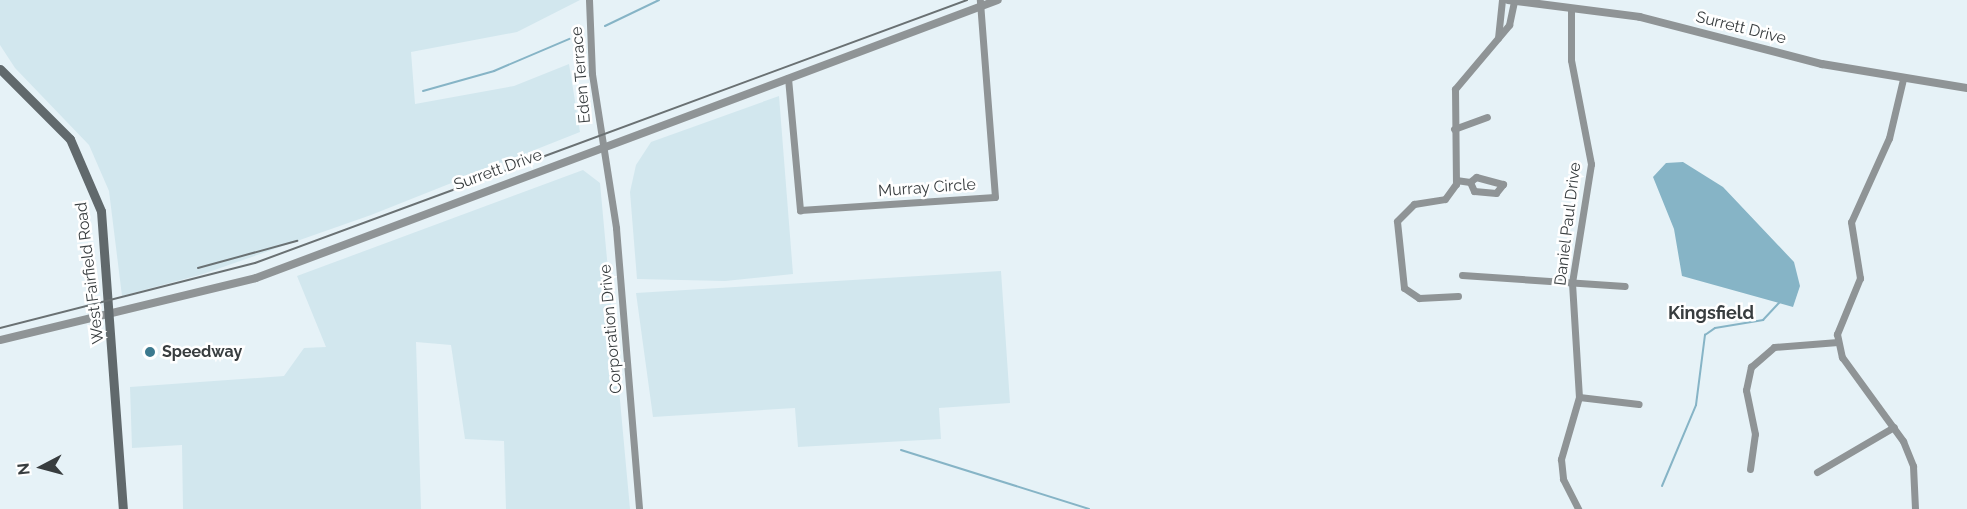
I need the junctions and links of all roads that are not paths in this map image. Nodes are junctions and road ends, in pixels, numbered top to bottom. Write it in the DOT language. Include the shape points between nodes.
graph roads {
  1 [pos="590,0"];
  2 [pos="998,0"];
  3 [pos="1502,0"];
  4 [pos="1511,0"];
  5 [pos="980,2"];
  6 [pos="1571,8"];
  7 [pos="1498,38"];
  8 [pos="0,69"];
  9 [pos="788,78"];
  10 [pos="1903,79"];
  11 [pos="1967,88"];
  12 [pos="1487,117"];
  13 [pos="1454,129"];
  14 [pos="605,147"];
  15 [pos="1456,180"];
  16 [pos="1470,182"];
  17 [pos="1462,276"];
  18 [pos="1572,283"];
  19 [pos="1625,286"];
  20 [pos="1458,296"];
  21 [pos="112,314"];
  22 [pos="0,340"];
  23 [pos="1838,342"];
  24 [pos="1579,397"];
  25 [pos="1639,404"];
  26 [pos="1894,427"];
  27 [pos="1750,469"];
  28 [pos="1817,472"];
  29 [pos="123,509"];
  30 [pos="639,509"];
  31 [pos="1578,509"];
  32 [pos="1915,509"];
  1 -- 14 [label="street, Eden Terrace" via="592,74"];
  2 -- 5 [label="street, Surrett Drive"];
  3 -- 7 [label="street"];
  4 -- 6 [label="street, Surrett Drive"];
  4 -- 7 [label="street" via="1509,25"];
  5 -- 9 [label="street, Surrett Drive"];
  5 -- 9 [label="street, Murray Circle" via="995,197 800,210"];
  6 -- 10 [label="street, Surrett Drive" via="1640,17"];
  6 -- 18 [label="street, Daniel Paul Drive" via="1572,60 1591,164"];
  7 -- 13 [label="street" via="1455,89"];
  8 -- 21 [label="main road, West Fairfield Road" via="54,119 84,162 102,211"];
  9 -- 14 [label="street, Surrett Drive"];
  10 -- 11 [label="street, Surrett Drive"];
  10 -- 23 [label="street" via="1889,138 1851,222 1860,278"];
  12 -- 13 [label="street"];
  13 -- 15 [label="street"];
  14 -- 21 [label="street, Surrett Drive" via="266,275"];
  14 -- 30 [label="street, Corporation Drive"];
  15 -- 16 [label="street"];
  15 -- 20 [label="street" via="1445,199 1406,208 1396,230 1404,288 1419,298"];
  17 -- 18 [label="street"];
  18 -- 19 [label="street"];
  18 -- 24 [label="street, Daniel Paul Drive"];
  21 -- 22 [label="street, Surrett Drive"];
  21 -- 29 [label="main road, West Fairfield Road"];
  23 -- 26 [label="street" via="1842,357"];
  23 -- 27 [label="street" via="1774,347 1751,367 1746,390 1755,442"];
  24 -- 25 [label="street"];
  24 -- 31 [label="street, Daniel Paul Drive" via="1561,459 1563,479"];
  26 -- 28 [label="street"];
  26 -- 32 [label="street" via="1913,466"];
}
